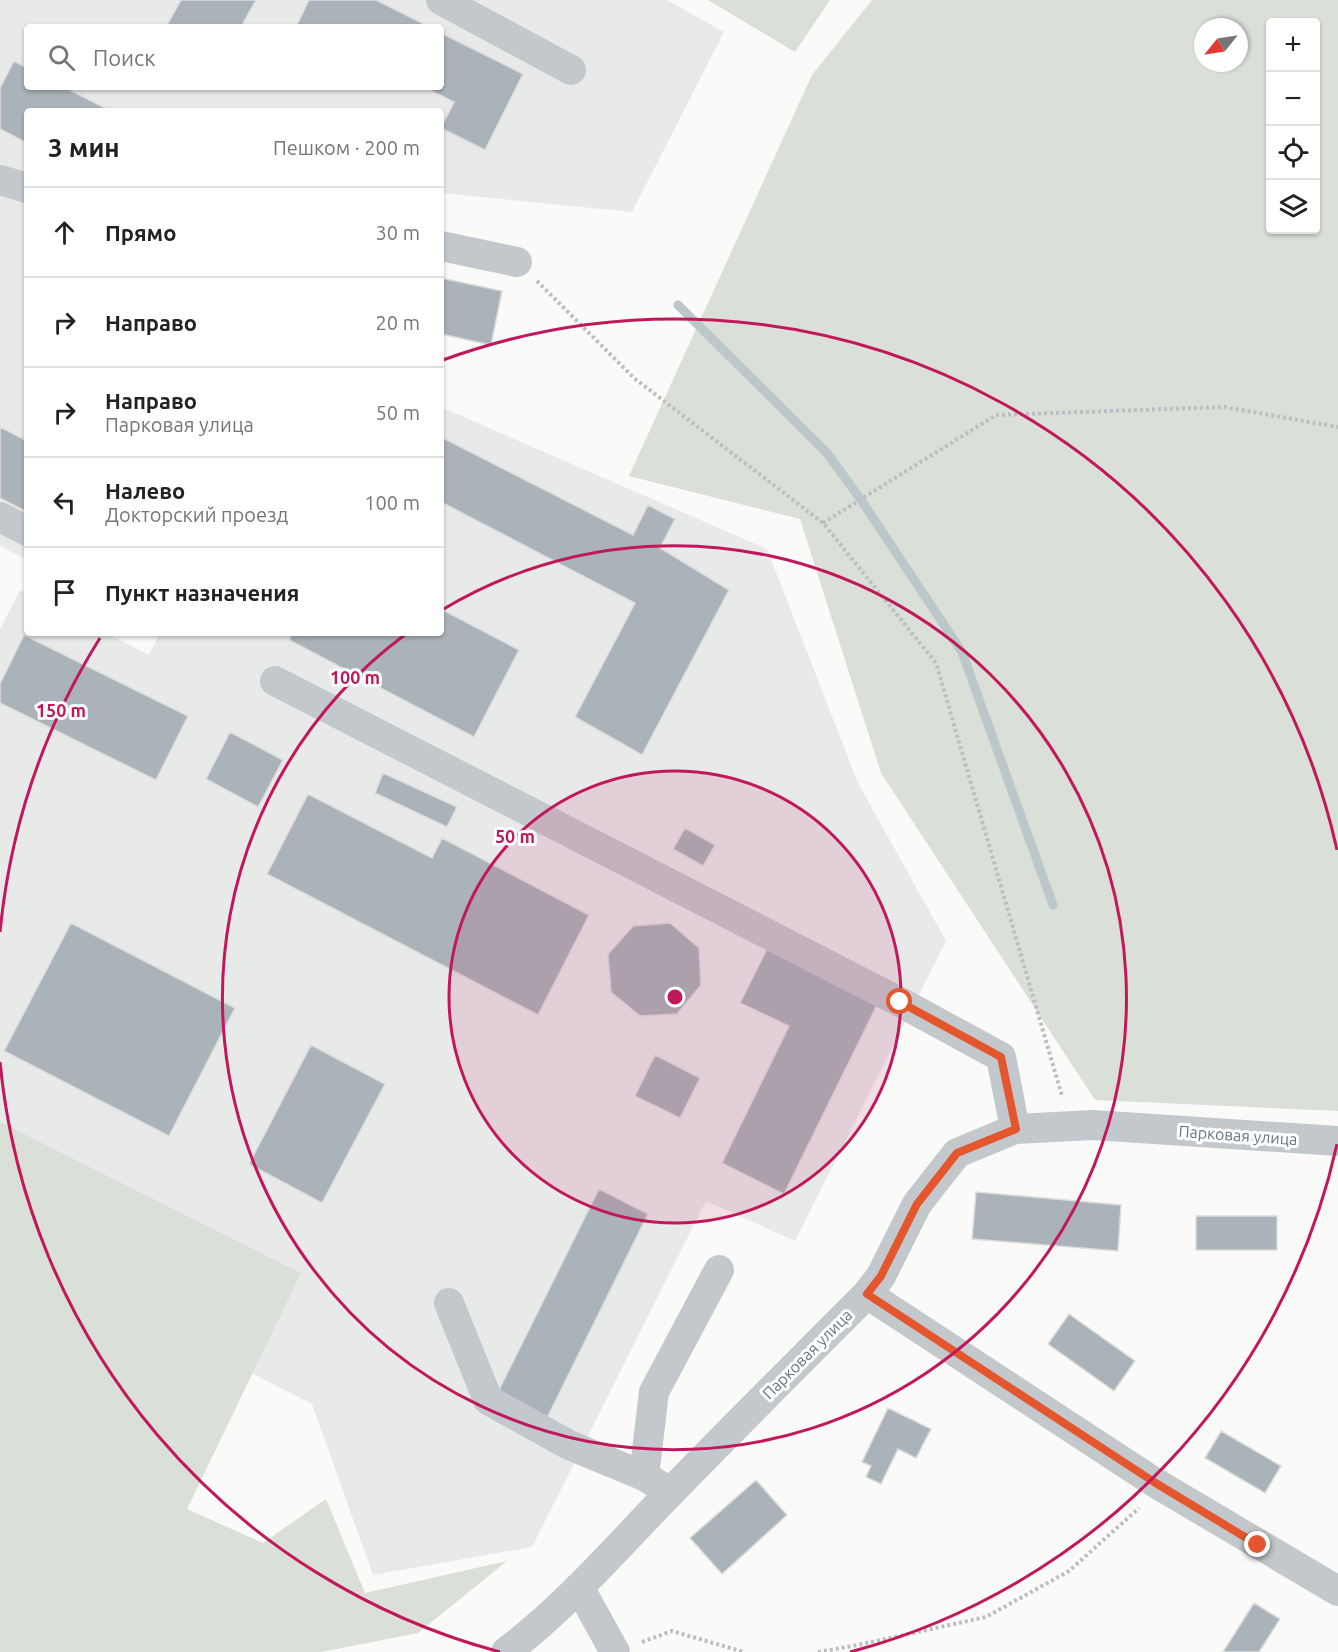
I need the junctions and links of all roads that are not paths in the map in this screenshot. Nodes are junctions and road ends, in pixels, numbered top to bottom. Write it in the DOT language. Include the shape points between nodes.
graph roads {
  1 [pos="441,0"];
  2 [pos="571,70"];
  3 [pos="0,180"];
  4 [pos="24,187"];
  5 [pos="444,247"];
  6 [pos="517,262"];
  7 [pos="0,517"];
  8 [pos="24,529"];
  9 [pos="275,681"];
  10 [pos="1016,1129"];
  11 [pos="1338,1141"];
  12 [pos="719,1270"];
  13 [pos="867,1294"];
  14 [pos="449,1303"];
  15 [pos="645,1476"];
  16 [pos="671,1492"];
  17 [pos="579,1587"];
  18 [pos="1338,1591"];
  19 [pos="627,1648"];
  20 [pos="506,1652"];
  1 -- 2 [label="street"];
  3 -- 4 [label="street"];
  5 -- 6 [label="street"];
  7 -- 8 [label="street"];
  9 -- 10 [label="street" via="1001,1057"];
  10 -- 11 [label="street, Парковая улица" via="1093,1125"];
  10 -- 13 [label="street, Парковая улица" via="957,1153 917,1204 881,1276"];
  12 -- 15 [label="street" via="654,1392"];
  13 -- 16 [label="street, Парковая улица"];
  13 -- 18 [label="street" via="1162,1488"];
  14 -- 15 [label="street" via="488,1400 569,1445"];
  15 -- 16 [label="street"];
  16 -- 17 [label="street, Парковая улица"];
  17 -- 19 [label="street"];
  17 -- 20 [label="street, Парковая улица"];
}
